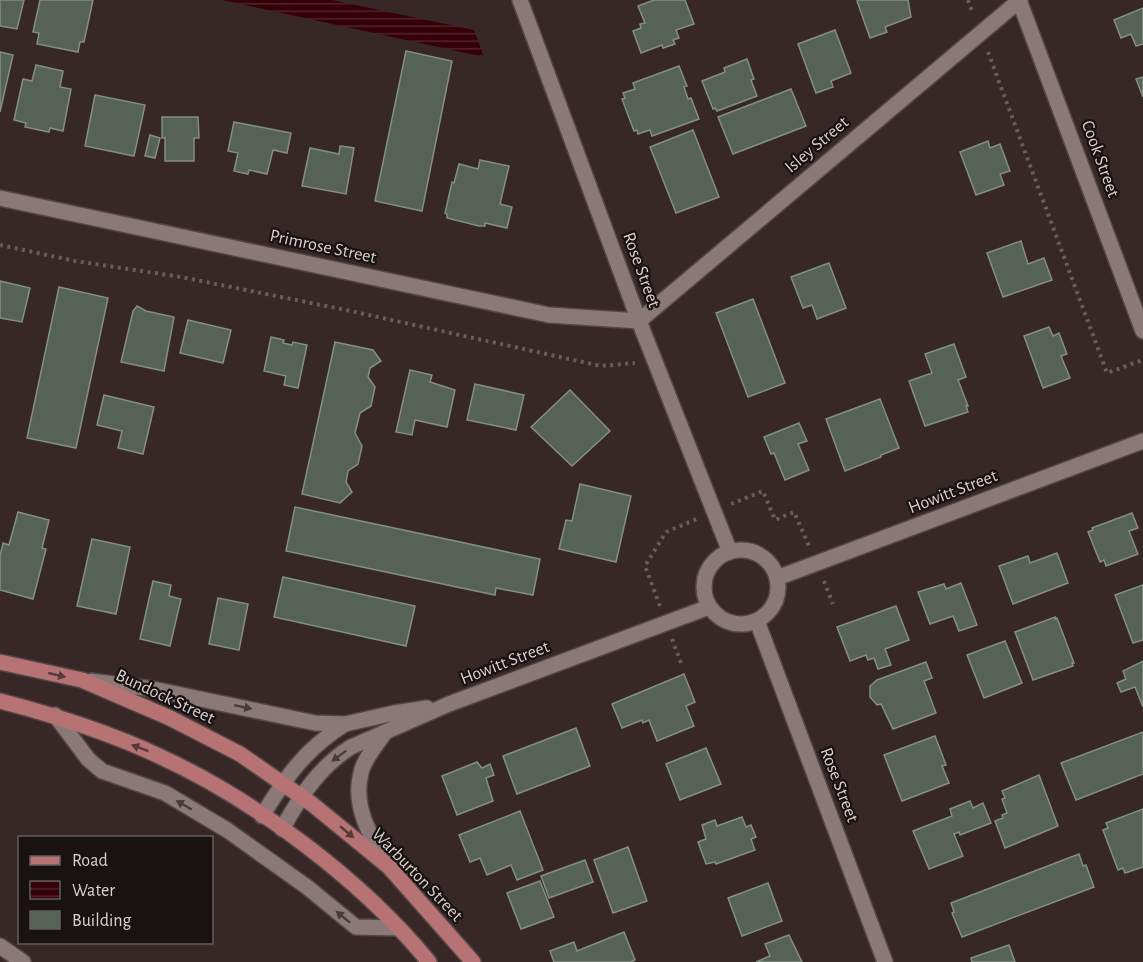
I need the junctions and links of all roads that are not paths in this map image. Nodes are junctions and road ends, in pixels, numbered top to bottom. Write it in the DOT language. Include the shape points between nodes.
graph roads {
  1 [pos="520,0"];
  2 [pos="1020,0"];
  3 [pos="0,198"];
  4 [pos="639,321"];
  5 [pos="1143,331"];
  6 [pos="1143,441"];
  7 [pos="730,552"];
  8 [pos="777,578"];
  9 [pos="709,607"];
  10 [pos="757,621"];
  11 [pos="0,662"];
  12 [pos="82,680"];
  13 [pos="0,701"];
  14 [pos="449,704"];
  15 [pos="55,715"];
  16 [pos="345,724"];
  17 [pos="385,732"];
  18 [pos="283,783"];
  19 [pos="301,796"];
  20 [pos="262,816"];
  21 [pos="282,829"];
  22 [pos="389,867"];
  23 [pos="398,928"];
  24 [pos="0,946"];
  25 [pos="23,962"];
  26 [pos="429,962"];
  27 [pos="473,962"];
  28 [pos="885,962"];
  1 -- 4 [label="street, Rose Street"];
  2 -- 4 [label="street, Isley Street"];
  2 -- 5 [label="street, Cook Street"];
  3 -- 4 [label="street, Primrose Street" via="549,315"];
  4 -- 7 [label="street, Rose Street"];
  6 -- 8 [label="street, Howitt Street"];
  7 -- 8 [label="street" via="754,552 772,567"];
  7 -- 9 [label="street" via="711,564 706,574"];
  8 -- 10 [label="street" via="775,603"];
  9 -- 10 [label="street" via="725,621"];
  9 -- 14 [label="street, Howitt Street"];
  10 -- 28 [label="street, Rose Street"];
  11 -- 12 [label="main road, Bundock Street, one-way"];
  12 -- 16 [label="street, Howitt Street, one-way" via="153,689 315,723"];
  12 -- 18 [label="main road, Bundock Street" via="202,734"];
  13 -- 15 [label="main road"];
  14 -- 16 [label="street, Howitt Street"];
  14 -- 17 [label="street, Howitt Street"];
  20 -- 15 [label="main road, one-way" via="218,786 159,756"];
  23 -- 15 [label="street, one-way" via="357,927 227,830 165,794 102,771 88,759"];
  16 -- 18 [label="street, Howitt Street" via="322,738"];
  17 -- 19 [label="street, Howitt Street, one-way" via="336,756"];
  17 -- 22 [label="street" via="361,772 358,802 372,840"];
  18 -- 19 [label="main road, Bundock Street"];
  18 -- 20 [label="street, Howitt Street"];
  19 -- 21 [label="street, Howitt Street"];
  19 -- 22 [label="main road, Warburton Street, one-way"];
  20 -- 21 [label="main road"];
  21 -- 23 [label="main road" via="343,877"];
  22 -- 27 [label="main road, Warburton Street"];
  23 -- 26 [label="main road"];
  24 -- 25 [label="street"];
}
